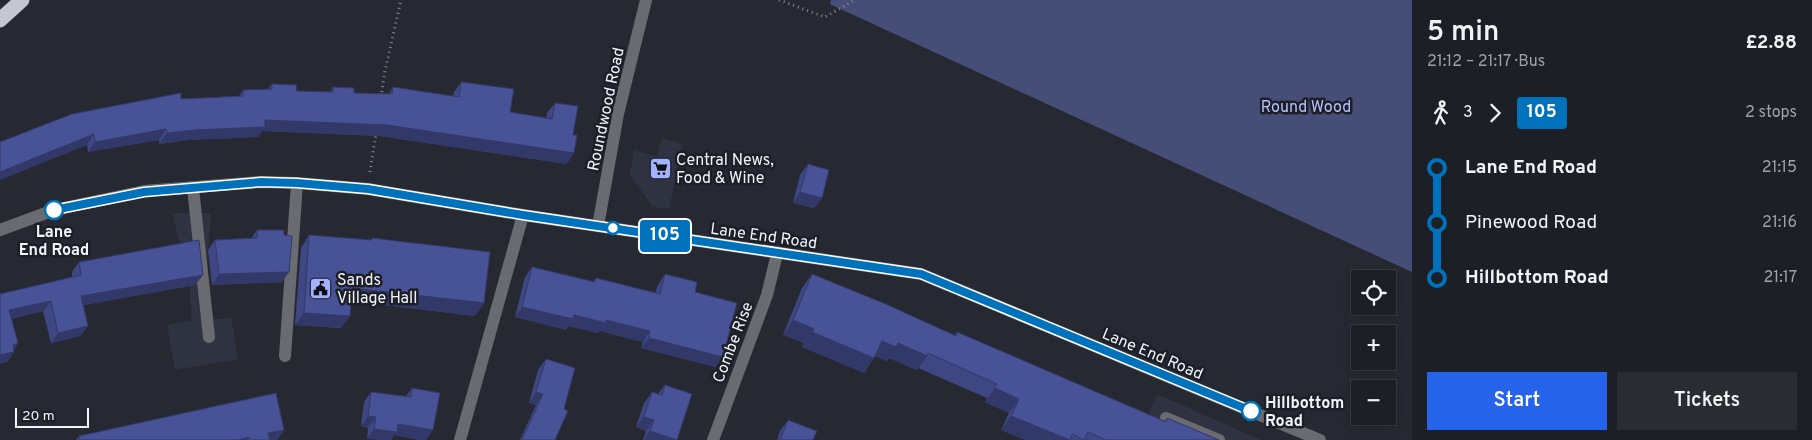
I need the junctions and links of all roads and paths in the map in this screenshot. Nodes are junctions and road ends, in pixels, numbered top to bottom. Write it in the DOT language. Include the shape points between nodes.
graph roads {
  1 [pos="22,0"];
  2 [pos="401,0"];
  3 [pos="646,0"];
  4 [pos="778,0"];
  5 [pos="855,0"];
  6 [pos="0,20"];
  7 [pos="380,100"];
  8 [pos="376,130"];
  9 [pos="297,183"];
  10 [pos="194,188"];
  11 [pos="368,189"];
  12 [pos="523,215"];
  13 [pos="598,226"];
  14 [pos="0,230"];
  15 [pos="777,254"];
  16 [pos="209,337"];
  17 [pos="285,356"];
  18 [pos="1166,418"];
  19 [pos="1305,437"];
  20 [pos="460,440"];
  21 [pos="713,440"];
  22 [pos="1219,440"];
  23 [pos="1320,440"];
  1 -- 6 [label="highway"];
  2 -- 7 [label="path"];
  3 -- 13 [label="street, Roundwood Road" via="618,114"];
  4 -- 5 [label="path" via="825,17"];
  8 -- 11 [label="path"];
  9 -- 10 [label="street, Lane End Road" via="261,182"];
  9 -- 11 [label="street, Lane End Road"];
  9 -- 17 [label="street"];
  10 -- 14 [label="street, Lane End Road" via="144,192 54,210"];
  10 -- 16 [label="street"];
  11 -- 12 [label="street, Lane End Road"];
  12 -- 13 [label="street, Lane End Road"];
  12 -- 20 [label="street"];
  13 -- 15 [label="street, Lane End Road"];
  15 -- 19 [label="street, Lane End Road" via="921,274"];
  15 -- 21 [label="street, Combe Rise" via="767,295"];
  18 -- 22 [label="street"];
  19 -- 23 [label="street, Lane End Road"];
}
